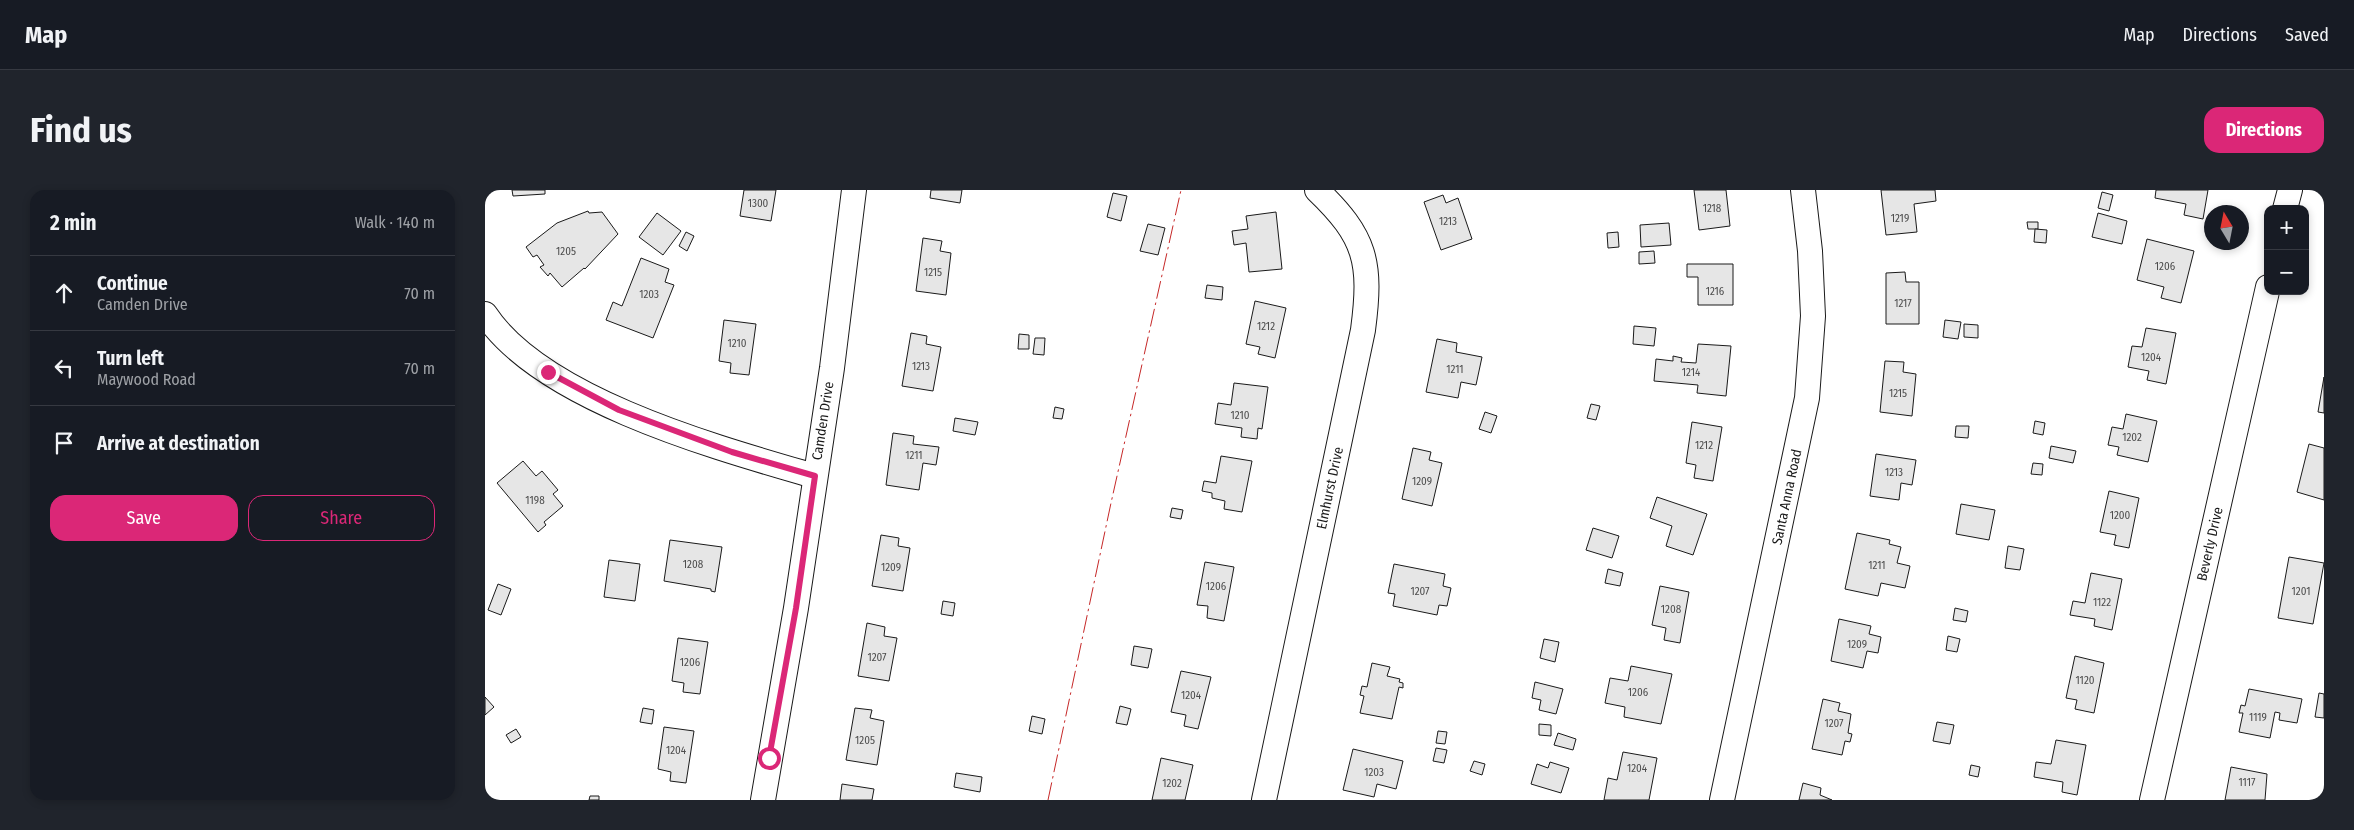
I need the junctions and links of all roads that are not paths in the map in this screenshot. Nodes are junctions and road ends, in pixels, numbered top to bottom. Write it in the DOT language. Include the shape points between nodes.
graph roads {
  1 [pos="854,190"];
  2 [pos="1317,190"];
  3 [pos="1803,190"];
  4 [pos="2290,190"];
  5 [pos="2286,205"];
  6 [pos="2266,295"];
  7 [pos="485,314"];
  8 [pos="815,476"];
  9 [pos="763,800"];
  10 [pos="1264,800"];
  11 [pos="1722,800"];
  12 [pos="2152,800"];
  1 -- 8 [label="street, Camden Drive"];
  2 -- 10 [label="street, Elmhurst Drive" via="1341,213 1361,246 1367,275 1367,298 1363,330"];
  3 -- 11 [label="street, Santa Anna Road" via="1811,251 1813,316 1807,398"];
  4 -- 5 [label="street"];
  6 -- 12 [label="street, Beverly Drive"];
  7 -- 8 [label="street" via="515,347 548,372 619,410 732,452"];
  8 -- 9 [label="street, Camden Drive"];
}
